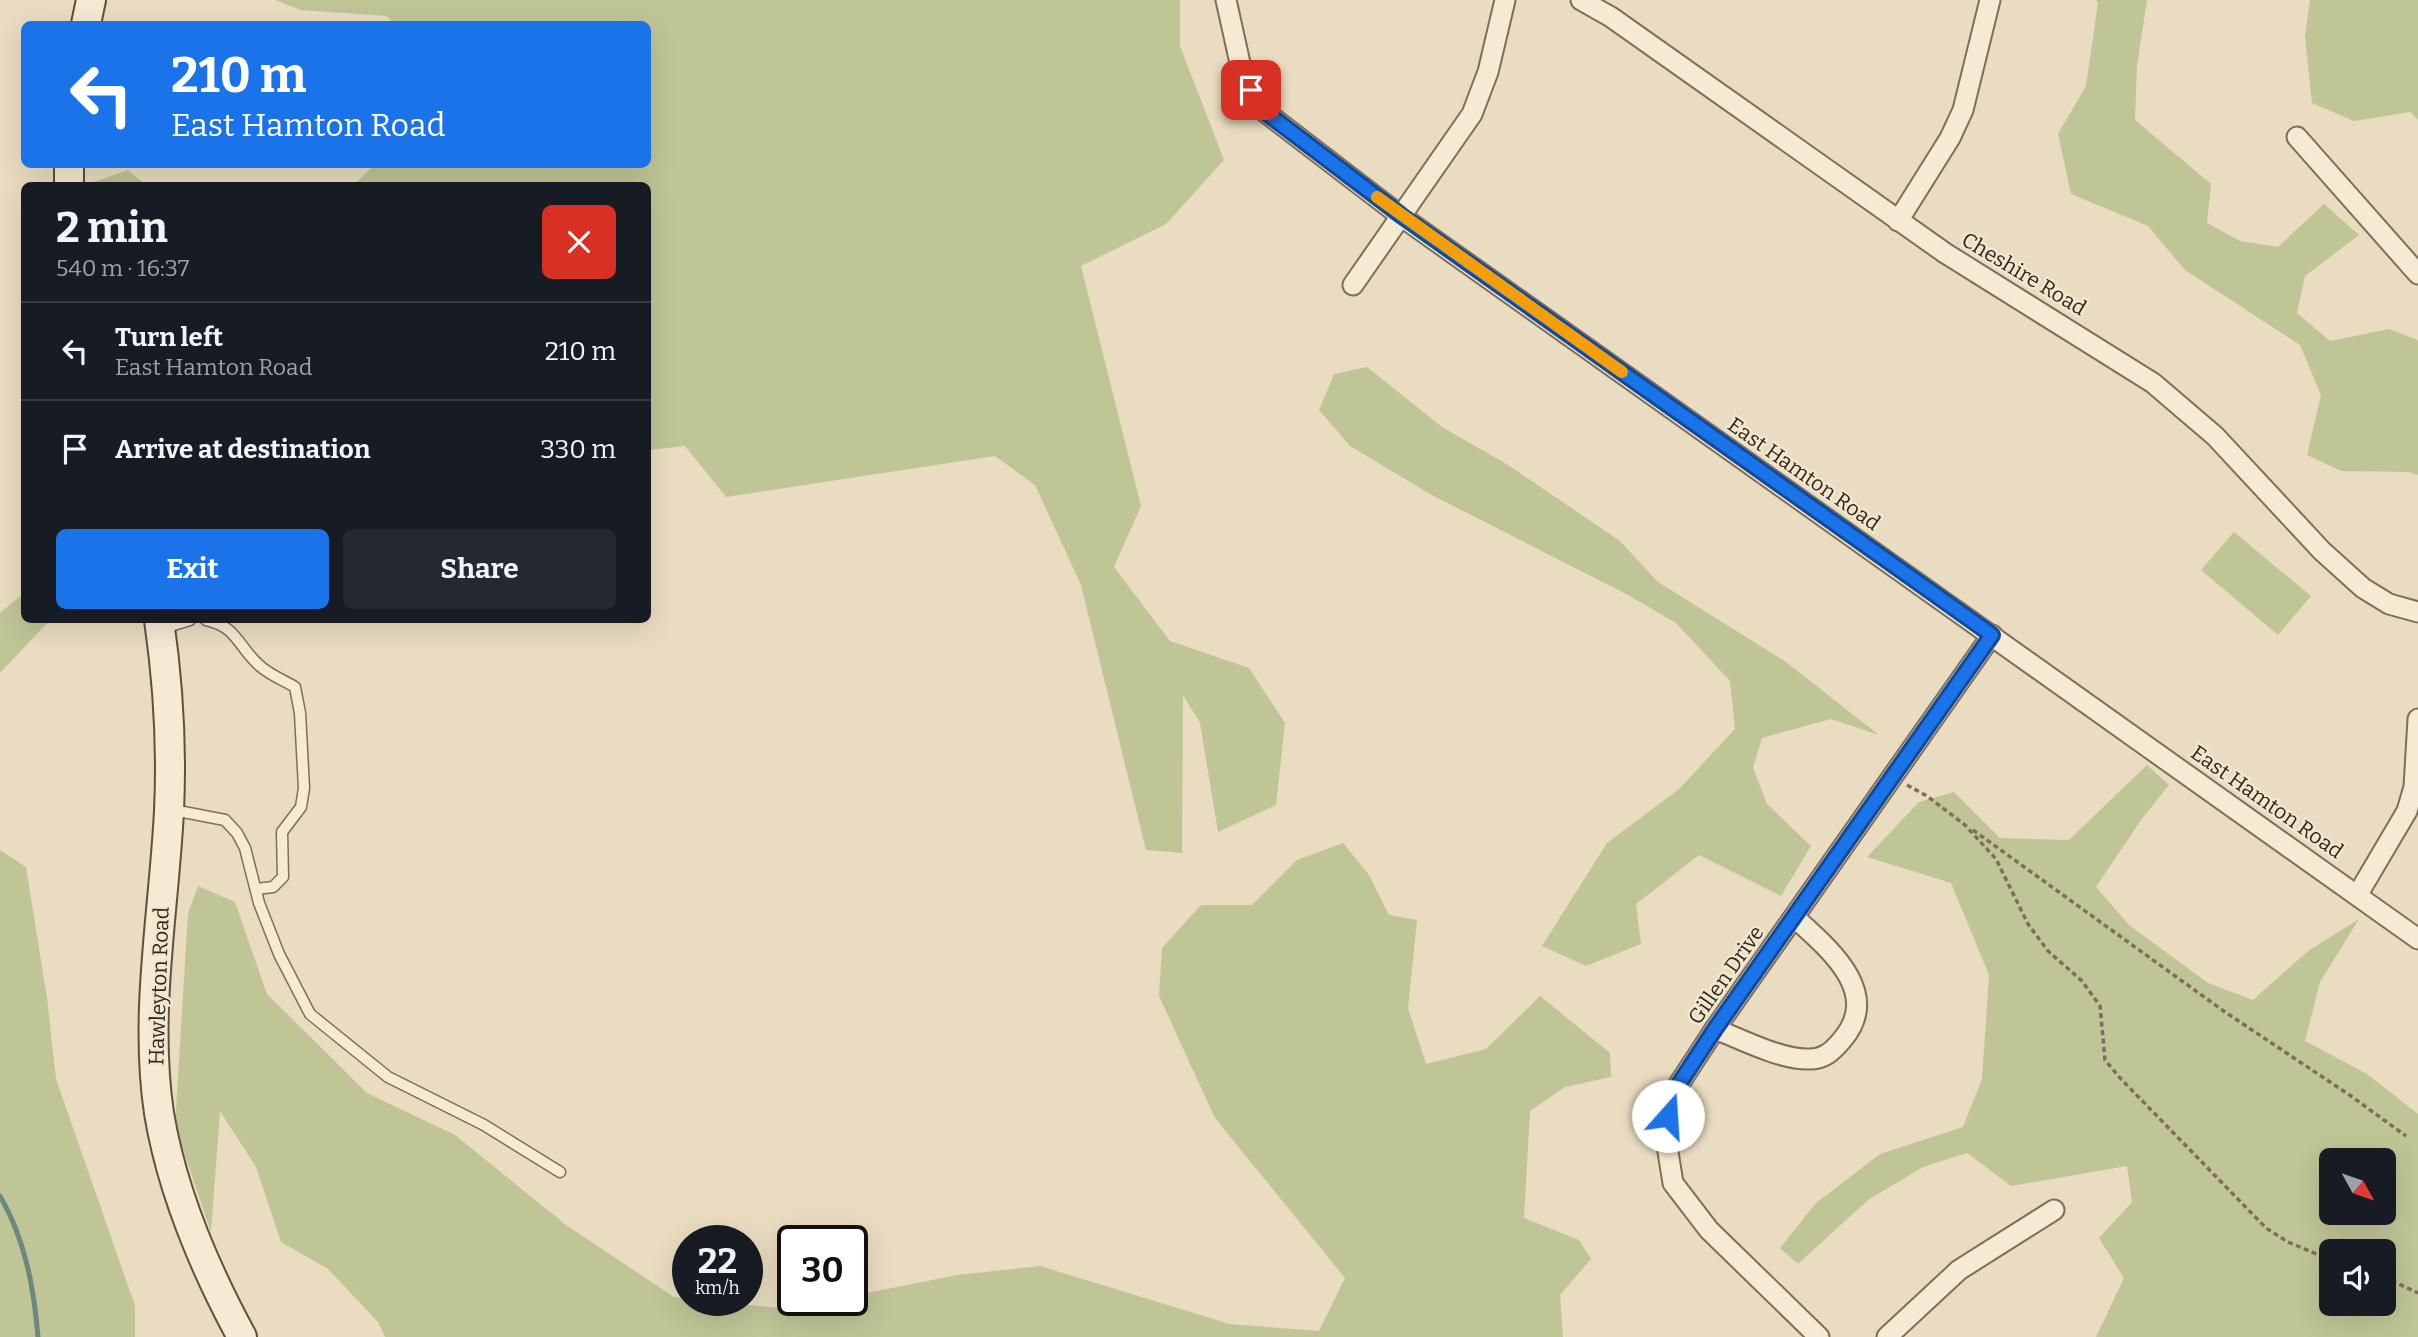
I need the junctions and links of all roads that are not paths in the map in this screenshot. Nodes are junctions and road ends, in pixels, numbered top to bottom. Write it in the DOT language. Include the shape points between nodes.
graph roads {
  1 [pos="91,0"];
  2 [pos="1226,0"];
  3 [pos="1504,0"];
  4 [pos="1581,0"];
  5 [pos="1990,0"];
  6 [pos="87,21"];
  7 [pos="2297,136"];
  8 [pos="1402,216"];
  9 [pos="1898,221"];
  10 [pos="2418,274"];
  11 [pos="1353,285"];
  12 [pos="2418,612"];
  13 [pos="222,623"];
  14 [pos="159,624"];
  15 [pos="1992,635"];
  16 [pos="2418,719"];
  17 [pos="169,810"];
  18 [pos="256,889"];
  19 [pos="2358,894"];
  20 [pos="1794,917"];
  21 [pos="2418,939"];
  22 [pos="1715,1029"];
  23 [pos="560,1172"];
  24 [pos="2054,1210"];
  25 [pos="242,1337"];
  26 [pos="1819,1337"];
  27 [pos="1887,1337"];
  1 -- 6 [label="street"];
  2 -- 8 [label="street, East Hamton Road" via="1242,72 1260,108"];
  3 -- 8 [label="street" via="1488,72 1472,114"];
  4 -- 9 [label="street, Cheshire Road"];
  5 -- 9 [label="street" via="1963,110"];
  7 -- 10 [label="street"];
  8 -- 11 [label="street"];
  8 -- 15 [label="street, East Hamton Road"];
  9 -- 12 [label="street, Cheshire Road" via="2153,383 2215,436 2322,551 2363,588 2389,604"];
  13 -- 18 [label="lane" via="263,670 295,687 300,713 301,807 282,832 283,877 273,887"];
  14 -- 17 [label="street, Hawleyton Road" via="166,685"];
  15 -- 19 [label="street, East Hamton Road"];
  15 -- 20 [label="street, Gillen Drive"];
  16 -- 19 [label="street" via="2414,788 2407,811"];
  17 -- 18 [label="lane" via="225,820 245,848"];
  17 -- 25 [label="street, Hawleyton Road" via="153,1019 159,1112 190,1226"];
  18 -- 23 [label="lane" via="279,954 310,1014 388,1077 484,1125"];
  19 -- 21 [label="street, East Hamton Road"];
  20 -- 22 [label="street, Gillen Drive"];
  20 -- 22 [label="street" via="1834,953 1854,985 1856,1019 1847,1034 1822,1058 1806,1059"];
  22 -- 26 [label="street, Gillen Drive" via="1679,1084 1668,1116 1673,1183 1709,1230"];
  24 -- 27 [label="street" via="1959,1270"];
}
